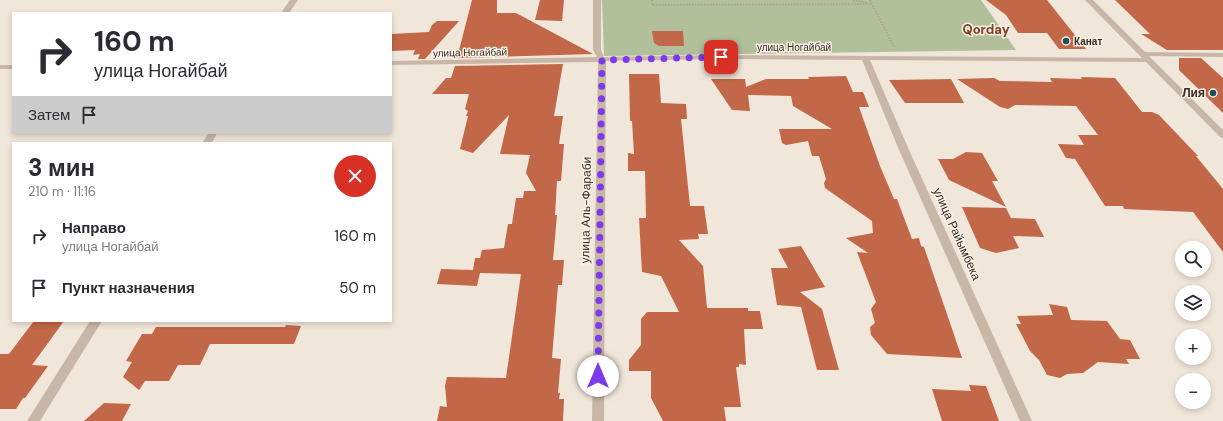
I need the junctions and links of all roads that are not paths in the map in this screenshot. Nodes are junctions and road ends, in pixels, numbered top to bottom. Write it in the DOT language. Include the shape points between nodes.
graph roads {
  1 [pos="294,0"];
  2 [pos="597,0"];
  3 [pos="1089,0"];
  4 [pos="286,12"];
  5 [pos="1223,55"];
  6 [pos="1146,57"];
  7 [pos="865,58"];
  8 [pos="602,60"];
  9 [pos="392,63"];
  10 [pos="0,67"];
  11 [pos="12,67"];
  12 [pos="1223,135"];
  13 [pos="95,322"];
  14 [pos="33,421"];
  15 [pos="598,421"];
  16 [pos="1026,421"];
  1 -- 4 [label="street"];
  2 -- 8 [label="street, улица Аль-Фараби" via="597,50"];
  3 -- 6 [label="street"];
  5 -- 6 [label="street, улица Ногайбай"];
  6 -- 7 [label="street, улица Ногайбай"];
  6 -- 12 [label="street"];
  7 -- 8 [label="street, улица Ногайбай" via="721,57"];
  7 -- 16 [label="street, улица Райымбека"];
  8 -- 9 [label="street, улица Ногайбай"];
  8 -- 15 [label="street, улица Аль-Фараби"];
  10 -- 11 [label="street"];
  13 -- 14 [label="street"];
}
